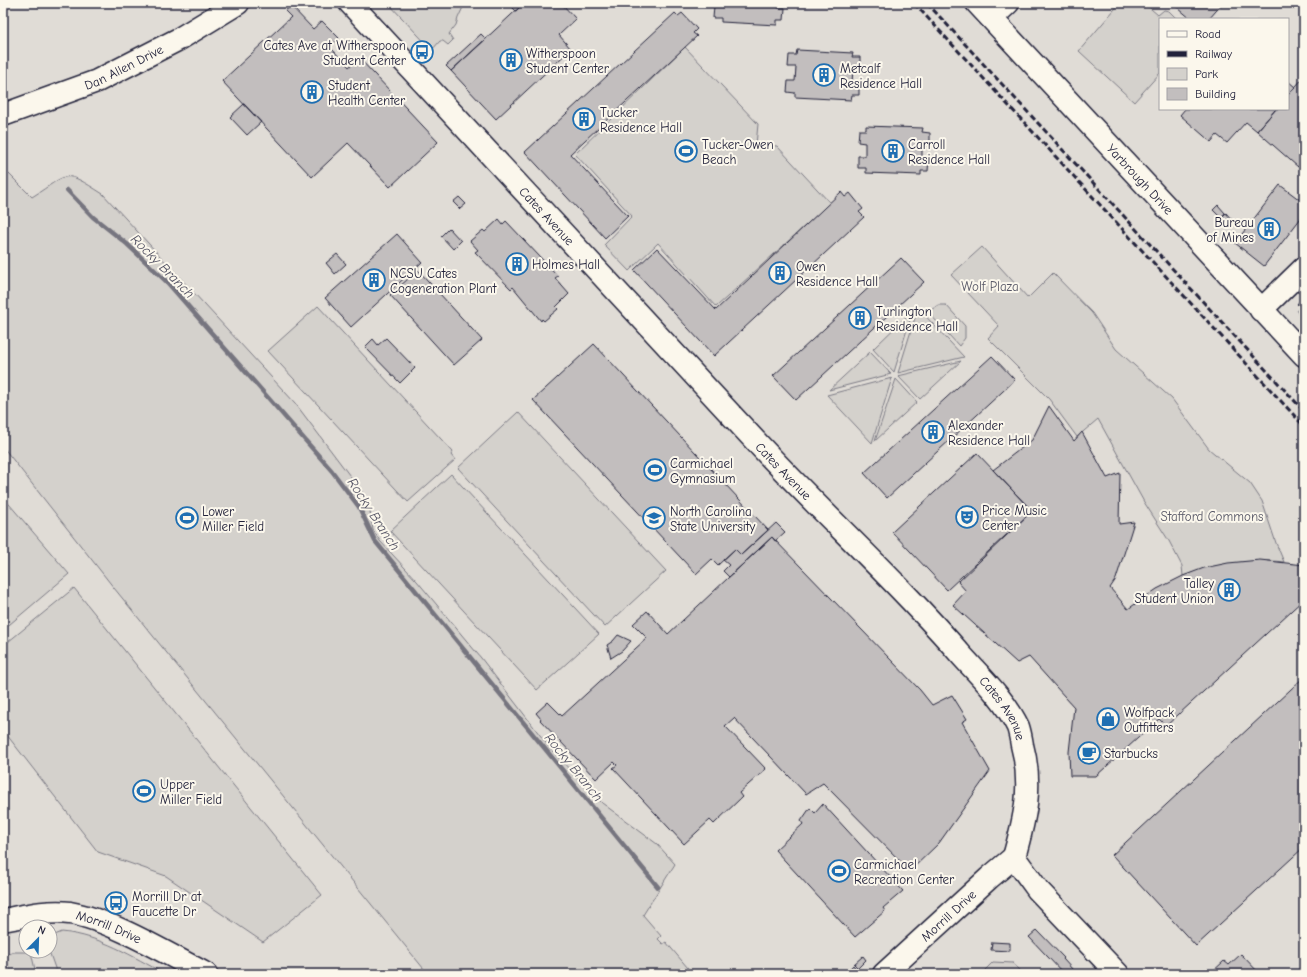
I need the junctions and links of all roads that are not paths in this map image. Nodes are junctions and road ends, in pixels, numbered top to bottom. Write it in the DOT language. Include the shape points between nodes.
graph roads {
  1 [pos="238,3"];
  2 [pos="350,3"];
  3 [pos="1008,3"];
  4 [pos="984,11"];
  5 [pos="3,115"];
  6 [pos="1304,268"];
  7 [pos="1261,310"];
  8 [pos="1304,355"];
  9 [pos="1014,857"];
  10 [pos="3,920"];
  11 [pos="206,974"];
  12 [pos="884,974"];
  13 [pos="1118,974"];
  1 -- 5 [label="street, Dan Allen Drive" via="179,39 97,81"];
  2 -- 9 [label="street, Cates Avenue" via="783,470 924,613 1003,702 1018,728 1026,758 1028,793"];
  3 -- 4 [label="street"];
  4 -- 7 [label="street, Yarbrough Drive"];
  6 -- 7 [label="street"];
  7 -- 8 [label="street, Yarbrough Drive"];
  9 -- 12 [label="street, Morrill Drive"];
  9 -- 13 [label="street" via="1038,890"];
  10 -- 11 [label="street, Morrill Drive" via="51,913 69,913 90,918 122,931"];
}
